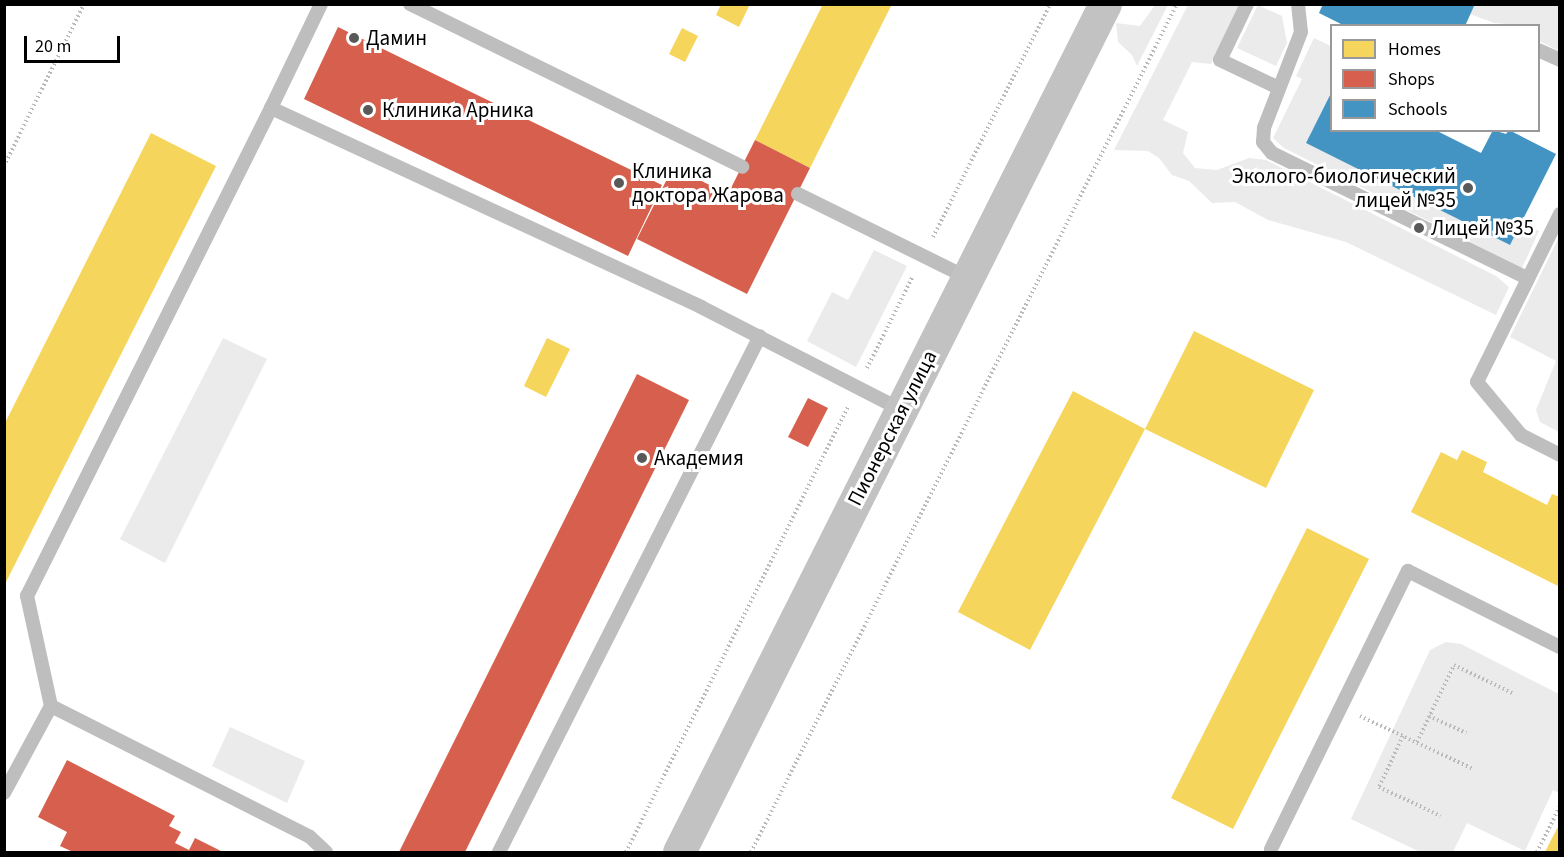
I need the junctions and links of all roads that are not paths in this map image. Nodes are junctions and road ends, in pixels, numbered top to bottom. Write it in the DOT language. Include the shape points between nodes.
graph roads {
  1 [pos="321,4"];
  2 [pos="410,4"];
  3 [pos="1105,4"];
  4 [pos="1247,4"];
  5 [pos="1298,4"];
  6 [pos="1540,50"];
  7 [pos="1560,60"];
  8 [pos="1279,88"];
  9 [pos="271,108"];
  10 [pos="742,167"];
  11 [pos="798,194"];
  12 [pos="1560,214"];
  13 [pos="968,278"];
  14 [pos="1527,278"];
  15 [pos="760,336"];
  16 [pos="901,410"];
  17 [pos="1560,455"];
  18 [pos="1560,647"];
  19 [pos="51,706"];
  20 [pos="4,794"];
  21 [pos="1271,849"];
  22 [pos="326,852"];
  23 [pos="499,852"];
  24 [pos="679,852"];
  1 -- 9 [label="lane"];
  2 -- 10 [label="lane"];
  3 -- 13 [label="main road, Пионерская улица"];
  4 -- 8 [label="lane" via="1220,60"];
  5 -- 8 [label="lane" via="1301,32"];
  6 -- 7 [label="lane"];
  8 -- 14 [label="lane" via="1264,128 1263,142 1272,153"];
  9 -- 15 [label="lane"];
  9 -- 19 [label="lane" via="27,596"];
  11 -- 13 [label="lane"];
  12 -- 14 [label="lane"];
  13 -- 16 [label="main road, Пионерская улица"];
  14 -- 17 [label="lane" via="1477,382 1521,435"];
  15 -- 16 [label="lane"];
  15 -- 23 [label="lane"];
  16 -- 24 [label="main road, Пионерская улица"];
  18 -- 21 [label="lane" via="1408,571"];
  19 -- 20 [label="lane"];
  19 -- 22 [label="lane" via="310,837"];
}
